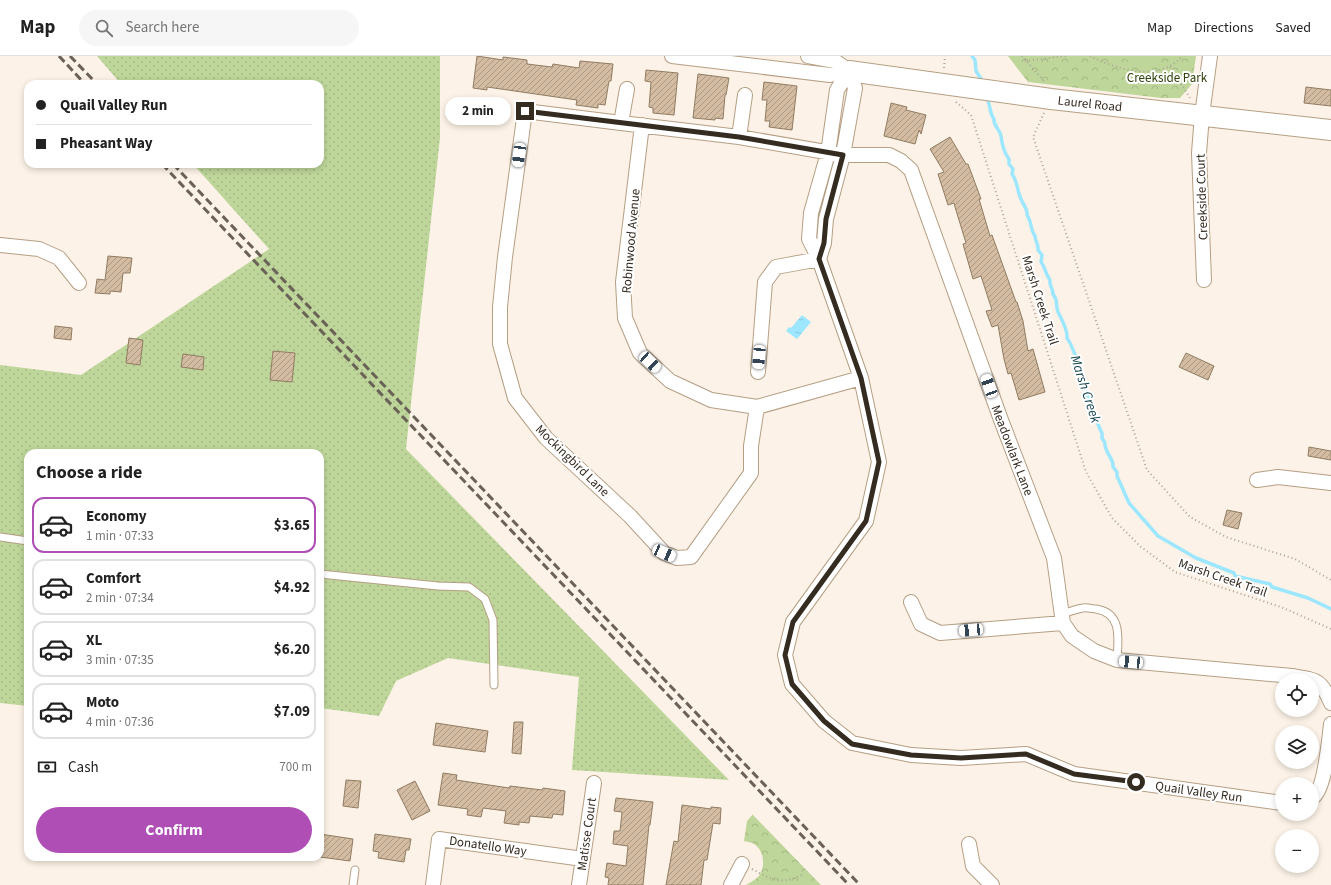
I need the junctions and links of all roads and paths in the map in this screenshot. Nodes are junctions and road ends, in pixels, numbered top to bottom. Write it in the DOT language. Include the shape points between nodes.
graph roads {
  1 [pos="672,56"];
  2 [pos="808,56"];
  3 [pos="1022,56"];
  4 [pos="1066,56"];
  5 [pos="1090,56"];
  6 [pos="1183,56"];
  7 [pos="1210,56"];
  8 [pos="1025,61"];
  9 [pos="1170,67"];
  10 [pos="849,70"];
  11 [pos="944,85"];
  12 [pos="627,89"];
  13 [pos="745,95"];
  14 [pos="1051,99"];
  15 [pos="1202,115"];
  16 [pos="621,124"];
  17 [pos="642,125"];
  18 [pos="1331,130"];
  19 [pos="739,137"];
  20 [pos="828,153"];
  21 [pos="843,155"];
  22 [pos="0,245"];
  23 [pos="819,259"];
  24 [pos="1204,280"];
  25 [pos="79,283"];
  26 [pos="758,372"];
  27 [pos="861,378"];
  28 [pos="757,407"];
  29 [pos="1257,480"];
  30 [pos="1331,483"];
  31 [pos="0,537"];
  32 [pos="24,540"];
  33 [pos="324,574"];
  34 [pos="1331,580"];
  35 [pos="911,602"];
  36 [pos="1063,618"];
  37 [pos="1331,629"];
  38 [pos="1117,660"];
  39 [pos="494,685"];
  40 [pos="1331,703"];
  41 [pos="1331,724"];
  42 [pos="594,783"];
  43 [pos="1319,789"];
  44 [pos="1275,802"];
  45 [pos="969,844"];
  46 [pos="583,859"];
  47 [pos="742,864"];
  48 [pos="355,870"];
  49 [pos="802,875"];
  50 [pos="353,885"];
  51 [pos="433,885"];
  52 [pos="579,885"];
  53 [pos="730,885"];
  54 [pos="992,885"];
  1 -- 10 [label="street, Laurel Road" via="830,75"];
  2 -- 10 [label="street, Laurel Road" via="835,61"];
  3 -- 8 [label="path"];
  4 -- 8 [label="path"];
  5 -- 9 [label="path" via="1108,64 1142,73"];
  6 -- 9 [label="path"];
  7 -- 15 [label="street, Creekside Court"];
  8 -- 14 [label="path" via="1049,87"];
  9 -- 15 [label="path"];
  10 -- 11 [label="street, Laurel Road"];
  10 -- 20 [label="street, Quail Valley Run" via="837,90"];
  10 -- 21 [label="street" via="855,88"];
  11 -- 14 [label="street, Laurel Road"];
  11 -- 37 [label="path, Marsh Creek Trail" via="955,102 971,115 1086,472 1112,518 1141,547 1175,572 1281,606"];
  12 -- 16 [label="street"];
  13 -- 19 [label="street"];
  14 -- 15 [label="street, Laurel Road"];
  14 -- 34 [label="path" via="1033,136 1147,470 1190,518 1226,537 1295,559"];
  15 -- 18 [label="street, Laurel Road"];
  15 -- 24 [label="street, Creekside Court" via="1199,153"];
  16 -- 17 [label="street"];
  16 -- 28 [label="street, Mockingbird Lane" via="525,111 500,307 500,344 515,398 546,438 630,516 664,553 677,558 691,557 751,473 751,446"];
  17 -- 19 [label="street"];
  17 -- 28 [label="street, Robinwood Avenue" via="623,282 625,318 640,353 670,381 711,400"];
  19 -- 20 [label="street"];
  20 -- 21 [label="street"];
  20 -- 23 [label="street, Quail Valley Run" via="811,213 809,239"];
  21 -- 23 [label="street" via="826,219 824,243"];
  21 -- 36 [label="street, Meadowlark Lane" via="890,155 911,170 1001,420 1054,558"];
  22 -- 25 [label="street" via="40,249 59,258"];
  23 -- 26 [label="street" via="776,268 765,282"];
  23 -- 27 [label="street, Quail Valley Run"];
  27 -- 28 [label="street, Robinwood Avenue"];
  27 -- 44 [label="street, Quail Valley Run" via="879,462 866,521 793,622 785,655 792,684 824,721 852,744 911,755 961,758 1026,754 1074,774"];
  29 -- 30 [label="street" via="1278,477"];
  31 -- 32 [label="lane"];
  33 -- 39 [label="lane" via="469,587 485,599 492,620"];
  35 -- 36 [label="street" via="921,624 940,633"];
  36 -- 38 [label="street" via="1072,636 1094,651"];
  36 -- 38 [label="lane" via="1084,608 1102,610 1111,617 1116,625 1118,638"];
  38 -- 40 [label="street" via="1316,680 1327,692"];
  41 -- 43 [label="street"];
  42 -- 46 [label="street, Matisse Court"];
  45 -- 54 [label="street" via="972,866"];
  46 -- 51 [label="street, Donatello Way" via="439,838"];
  46 -- 52 [label="street, Matisse Court"];
  47 -- 49 [label="path" via="772,882 793,881"];
  47 -- 53 [label="street"];
  48 -- 50 [label="lane"];
}
